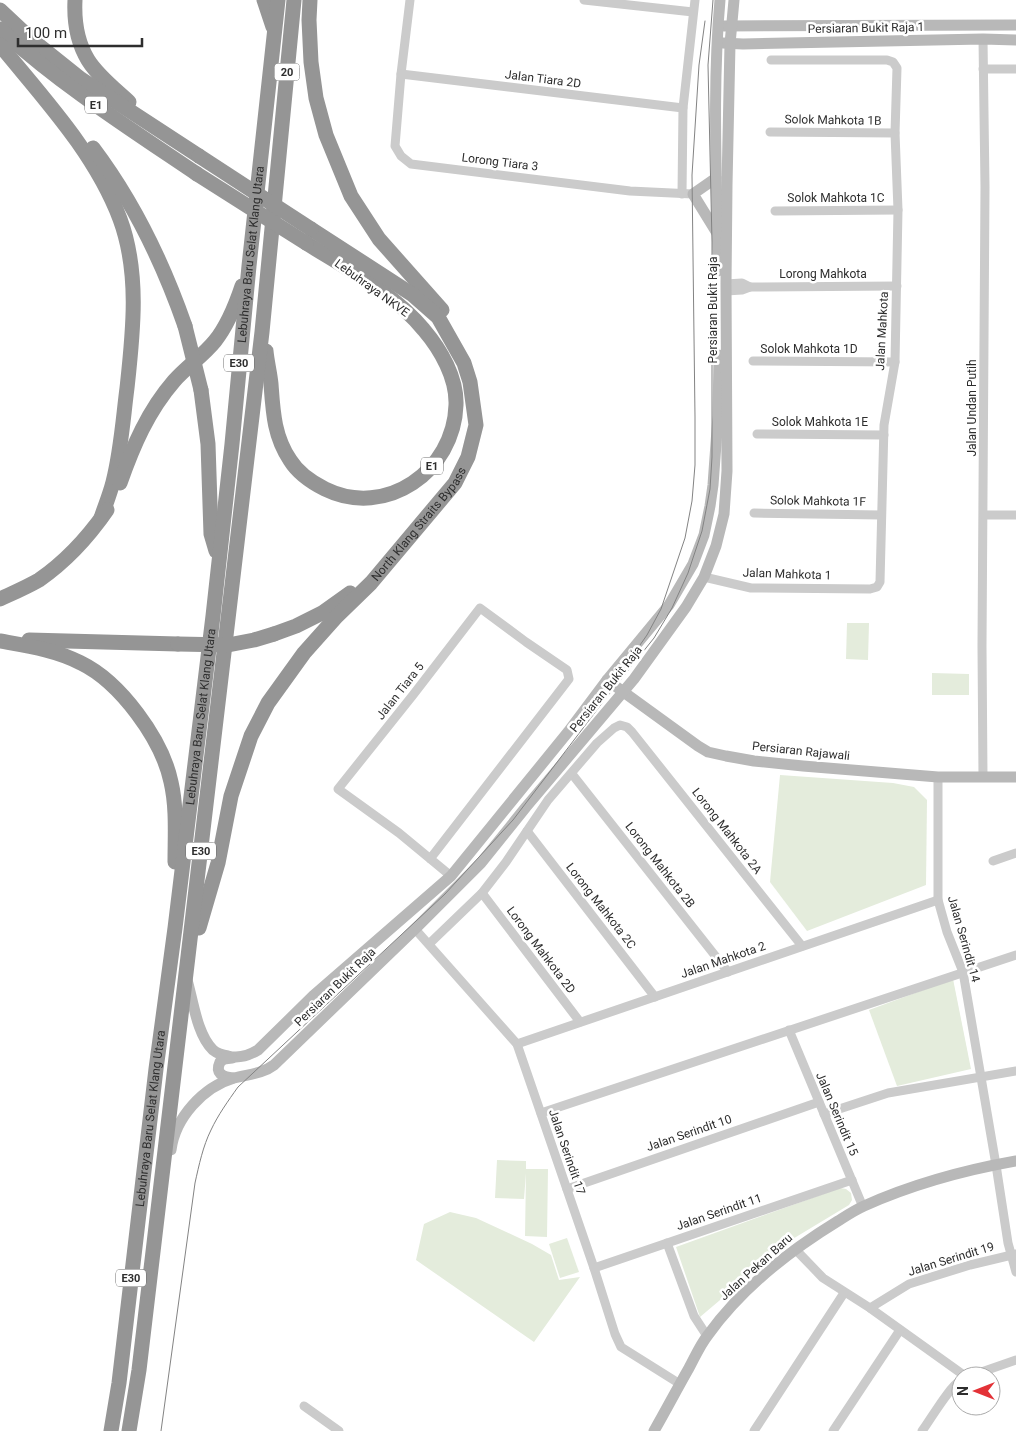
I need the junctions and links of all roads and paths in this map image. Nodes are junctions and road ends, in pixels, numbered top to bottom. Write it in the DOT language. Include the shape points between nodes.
graph roads {
  1 [pos="75,0"];
  2 [pos="264,0"];
  3 [pos="278,0"];
  4 [pos="294,0"];
  5 [pos="310,0"];
  6 [pos="410,0"];
  7 [pos="584,0"];
  8 [pos="694,0"];
  9 [pos="720,0"];
  10 [pos="734,0"];
  11 [pos="0,10"];
  12 [pos="693,12"];
  13 [pos="1016,25"];
  14 [pos="718,26"];
  15 [pos="732,27"];
  16 [pos="0,29"];
  17 [pos="274,31"];
  18 [pos="982,39"];
  19 [pos="1016,40"];
  20 [pos="716,43"];
  21 [pos="730,44"];
  22 [pos="0,45"];
  23 [pos="771,60"];
  24 [pos="1016,68"];
  25 [pos="983,69"];
  26 [pos="401,74"];
  27 [pos="683,108"];
  28 [pos="770,132"];
  29 [pos="895,133"];
  30 [pos="281,144"];
  31 [pos="181,145"];
  32 [pos="716,178"];
  33 [pos="687,194"];
  34 [pos="898,210"];
  35 [pos="776,211"];
  36 [pos="718,234"];
  37 [pos="308,236"];
  38 [pos="248,266"];
  39 [pos="897,286"];
  40 [pos="726,288"];
  41 [pos="262,332"];
  42 [pos="754,361"];
  43 [pos="895,362"];
  44 [pos="476,425"];
  45 [pos="757,434"];
  46 [pos="884,435"];
  47 [pos="754,513"];
  48 [pos="881,515"];
  49 [pos="984,515"];
  50 [pos="1016,515"];
  51 [pos="101,518"];
  52 [pos="219,560"];
  53 [pos="390,561"];
  54 [pos="704,577"];
  55 [pos="870,589"];
  56 [pos="0,599"];
  57 [pos="0,641"];
  58 [pos="607,680"];
  59 [pos="623,692"];
  60 [pos="572,774"];
  61 [pos="938,777"];
  62 [pos="983,777"];
  63 [pos="1016,777"];
  64 [pos="527,831"];
  65 [pos="1016,853"];
  66 [pos="430,859"];
  67 [pos="993,861"];
  68 [pos="451,876"];
  69 [pos="482,892"];
  70 [pos="938,900"];
  71 [pos="175,928"];
  72 [pos="415,929"];
  73 [pos="429,944"];
  74 [pos="802,946"];
  75 [pos="1016,955"];
  76 [pos="728,972"];
  77 [pos="963,972"];
  78 [pos="186,976"];
  79 [pos="655,997"];
  80 [pos="580,1022"];
  81 [pos="789,1030"];
  82 [pos="517,1044"];
  83 [pos="234,1058"];
  84 [pos="1016,1071"];
  85 [pos="981,1077"];
  86 [pos="233,1078"];
  87 [pos="819,1102"];
  88 [pos="540,1113"];
  89 [pos="824,1114"];
  90 [pos="1016,1161"];
  91 [pos="996,1165"];
  92 [pos="852,1180"];
  93 [pos="567,1189"];
  94 [pos="863,1207"];
  95 [pos="154,1232"];
  96 [pos="666,1243"];
  97 [pos="795,1249"];
  98 [pos="1014,1254"];
  99 [pos="594,1268"];
  100 [pos="1016,1272"];
  101 [pos="844,1293"];
  102 [pos="870,1308"];
  103 [pos="900,1330"];
  104 [pos="707,1336"];
  105 [pos="1016,1360"];
  106 [pos="951,1366"];
  107 [pos="999,1366"];
  108 [pos="680,1384"];
  109 [pos="951,1390"];
  110 [pos="304,1406"];
  111 [pos="111,1431"];
  112 [pos="129,1431"];
  113 [pos="339,1431"];
  114 [pos="654,1431"];
  115 [pos="754,1431"];
  116 [pos="833,1431"];
  117 [pos="922,1431"];
  1 -- 31 [label="highway" via="77,30 88,60 133,106"];
  2 -- 17 [label="highway"];
  3 -- 17 [label="highway, Lebuhraya Baru Selat Klang Utara"];
  4 -- 30 [label="highway, Lebuhraya Baru Selat Klang Utara / 20"];
  5 -- 44 [label="highway" via="311,62 326,135 351,196 379,239 453,323 460,336 471,361 477,388"];
  6 -- 26 [label="street, Lorong Tiara 3"];
  7 -- 12 [label="street"];
  8 -- 12 [label="street"];
  9 -- 14 [label="main road, Persiaran Bukit Raja"];
  10 -- 15 [label="main road, Persiaran Bukit Raja"];
  11 -- 31 [label="highway, E30" via="81,79"];
  12 -- 27 [label="street"];
  13 -- 15 [label="main road, Persiaran Bukit Raja 1"];
  14 -- 15 [label="main road, Persiaran Bukit Raja 1"];
  14 -- 20 [label="main road, Persiaran Bukit Raja"];
  15 -- 21 [label="main road, Persiaran Bukit Raja"];
  16 -- 37 [label="highway, Lebuhraya NKVE / E1, bridge" via="72,89 197,174"];
  17 -- 38 [label="highway, Lebuhraya Baru Selat Klang Utara / E30"];
  18 -- 19 [label="main road, Persiaran Bukit Raja 1"];
  18 -- 21 [label="main road, Persiaran Bukit Raja 1"];
  18 -- 25 [label="street, Jalan Undan Putih"];
  20 -- 21 [label="main road, Persiaran Bukit Raja 1"];
  20 -- 32 [label="main road, Persiaran Bukit Raja"];
  21 -- 40 [label="main road, Persiaran Bukit Raja"];
  22 -- 51 [label="highway" via="78,141 103,182 120,220 130,256 134,292 130,359 119,450"];
  22 -- 52 [label="highway, bridge" via="52,97 101,159 154,251 176,301 200,390 208,444 211,534"];
  23 -- 29 [label="street, Jalan Mahkota" via="893,62 897,68"];
  24 -- 25 [label="street"];
  25 -- 49 [label="street, Jalan Undan Putih"];
  26 -- 27 [label="street, Jalan Tiara 2D"];
  26 -- 33 [label="street, Lorong Tiara 3" via="395,146 411,164 630,191"];
  27 -- 33 [label="street"];
  28 -- 29 [label="street, Solok Mahkota 1B"];
  29 -- 34 [label="street, Jalan Mahkota"];
  30 -- 41 [label="highway, Lebuhraya Baru Selat Klang Utara / E30"];
  31 -- 37 [label="highway, North Klang Straits Bypass / E30, bridge"];
  32 -- 33 [label="main road"];
  32 -- 36 [label="main road, Persiaran Bukit Raja"];
  33 -- 36 [label="main road"];
  34 -- 35 [label="street, Solok Mahkota 1C"];
  34 -- 39 [label="street, Jalan Mahkota"];
  36 -- 58 [label="main road, Persiaran Bukit Raja" via="718,416 713,485 704,536 693,564 669,605"];
  37 -- 41 [label="highway, Lebuhraya NKVE / E1" via="398,304 425,331 441,354 453,385 456,404 454,426 446,447 431,467 391,495 357,498 329,491 314,483 291,462 283,449 274,421"];
  37 -- 44 [label="highway, North Klang Straits Bypass / E30" via="413,295 438,317 464,363"];
  38 -- 51 [label="highway" via="241,289 215,341 174,381 153,408 111,503"];
  38 -- 52 [label="highway, Lebuhraya Baru Selat Klang Utara / E30"];
  39 -- 40 [label="street, Lorong Mahkota" via="750,287 742,283"];
  39 -- 43 [label="street, Jalan Mahkota"];
  40 -- 54 [label="main road, Persiaran Bukit Raja" via="727,472 724,514"];
  41 -- 78 [label="highway, Lebuhraya Baru Selat Klang Utara / E30"];
  42 -- 43 [label="street, Solok Mahkota 1D"];
  43 -- 46 [label="street, Jalan Mahkota"];
  44 -- 53 [label="highway, North Klang Straits Bypass / E30" via="468,457 455,483"];
  45 -- 46 [label="street, Solok Mahkota 1E"];
  46 -- 48 [label="street, Jalan Mahkota"];
  47 -- 48 [label="street, Solok Mahkota 1F"];
  48 -- 55 [label="street, Jalan Mahkota" via="880,582"];
  49 -- 50 [label="street"];
  49 -- 62 [label="street, Jalan Undan Putih"];
  51 -- 56 [label="highway" via="57,566 38,580"];
  52 -- 71 [label="highway, Lebuhraya Baru Selat Klang Utara / E30"];
  53 -- 57 [label="highway, bridge" via="322,613 254,640 228,645 37,639"];
  53 -- 78 [label="highway, North Klang Straits Bypass / E30" via="304,653 268,702 251,736 231,796 218,863"];
  54 -- 55 [label="street, Jalan Mahkota 1" via="751,588"];
  54 -- 59 [label="main road, Persiaran Bukit Raja" via="662,642"];
  57 -- 71 [label="highway" via="40,648 82,663 132,705 149,731 163,754 176,817"];
  58 -- 59 [label="main road, Persiaran Rajawali"];
  58 -- 68 [label="main road, Persiaran Bukit Raja"];
  59 -- 61 [label="main road, Persiaran Rajawali" via="708,752 754,761"];
  59 -- 72 [label="main road, Persiaran Bukit Raja" via="481,863"];
  60 -- 64 [label="street" via="548,800"];
  60 -- 74 [label="street, Lorong Mahkota 2A" via="614,728 620,725 627,727"];
  60 -- 76 [label="street, Lorong Mahkota 2B"];
  61 -- 62 [label="main road, Persiaran Rajawali"];
  61 -- 70 [label="street, Jalan Serindit 14"];
  62 -- 63 [label="main road, Persiaran Rajawali"];
  64 -- 69 [label="street"];
  64 -- 79 [label="street, Lorong Mahkota 2C"];
  65 -- 67 [label="street"];
  66 -- 66 [label="street, Jalan Tiara 5" via="569,679 568,670 480,608 338,789"];
  66 -- 68 [label="street"];
  68 -- 83 [label="main road, Persiaran Bukit Raja" via="313,996 258,1050"];
  69 -- 73 [label="street"];
  69 -- 80 [label="street, Lorong Mahkota 2D"];
  70 -- 74 [label="street, Jalan Mahkota 2"];
  70 -- 77 [label="street, Jalan Serindit 14"];
  71 -- 111 [label="highway, Lebuhraya Baru Selat Klang Utara / E30"];
  72 -- 73 [label="street, Jalan Serindit 17"];
  72 -- 86 [label="main road, Persiaran Bukit Raja" via="274,1065 258,1073"];
  73 -- 82 [label="street, Jalan Serindit 17"];
  74 -- 76 [label="street, Jalan Mahkota 2"];
  75 -- 77 [label="street"];
  76 -- 79 [label="street, Jalan Mahkota 2"];
  77 -- 81 [label="street"];
  77 -- 85 [label="street, Jalan Serindit 14"];
  78 -- 83 [label="main road" via="200,1030 207,1042 219,1054"];
  78 -- 95 [label="highway, Lebuhraya Baru Selat Klang Utara / E30"];
  79 -- 80 [label="street, Jalan Mahkota 2"];
  80 -- 82 [label="street, Jalan Mahkota 2"];
  81 -- 87 [label="street, Jalan Serindit 15"];
  81 -- 88 [label="street"];
  82 -- 88 [label="street, Jalan Serindit 17"];
  83 -- 86 [label="main road" via="224,1059 218,1066 220,1075"];
  84 -- 85 [label="street"];
  85 -- 89 [label="street" via="888,1093"];
  85 -- 91 [label="street, Jalan Serindit 14"];
  86 -- 95 [label="main road, Persiaran Bukit Raja" via="210,1089 184,1114 178,1125"];
  87 -- 89 [label="street, Jalan Serindit 15"];
  87 -- 93 [label="street, Jalan Serindit 10"];
  88 -- 93 [label="street, Jalan Serindit 17"];
  89 -- 92 [label="street, Jalan Serindit 15"];
  90 -- 91 [label="main road, Jalan Pekan Baru"];
  91 -- 94 [label="main road, Jalan Pekan Baru" via="949,1176"];
  91 -- 98 [label="street, Jalan Serindit 14"];
  92 -- 94 [label="street, Jalan Serindit 15"];
  92 -- 96 [label="street, Jalan Serindit 11"];
  93 -- 99 [label="street, Jalan Serindit 17"];
  94 -- 97 [label="main road, Jalan Pekan Baru"];
  95 -- 112 [label="highway, Lebuhraya Baru Selat Klang Utara / E30"];
  96 -- 99 [label="street, Jalan Serindit 11"];
  96 -- 104 [label="street" via="694,1316"];
  97 -- 101 [label="street" via="823,1278"];
  97 -- 104 [label="main road, Jalan Pekan Baru" via="732,1305"];
  98 -- 100 [label="street, Jalan Serindit 14"];
  98 -- 102 [label="street, Jalan Serindit 19" via="909,1284"];
  99 -- 108 [label="street, Jalan Serindit 17" via="621,1347"];
  101 -- 102 [label="street"];
  101 -- 115 [label="street"];
  102 -- 103 [label="street"];
  103 -- 106 [label="street"];
  103 -- 116 [label="street"];
  104 -- 108 [label="main road, Jalan Pekan Baru"];
  105 -- 107 [label="street"];
  108 -- 114 [label="main road, Jalan Pekan Baru"];
  109 -- 117 [label="street"];
  110 -- 113 [label="street"];
}
